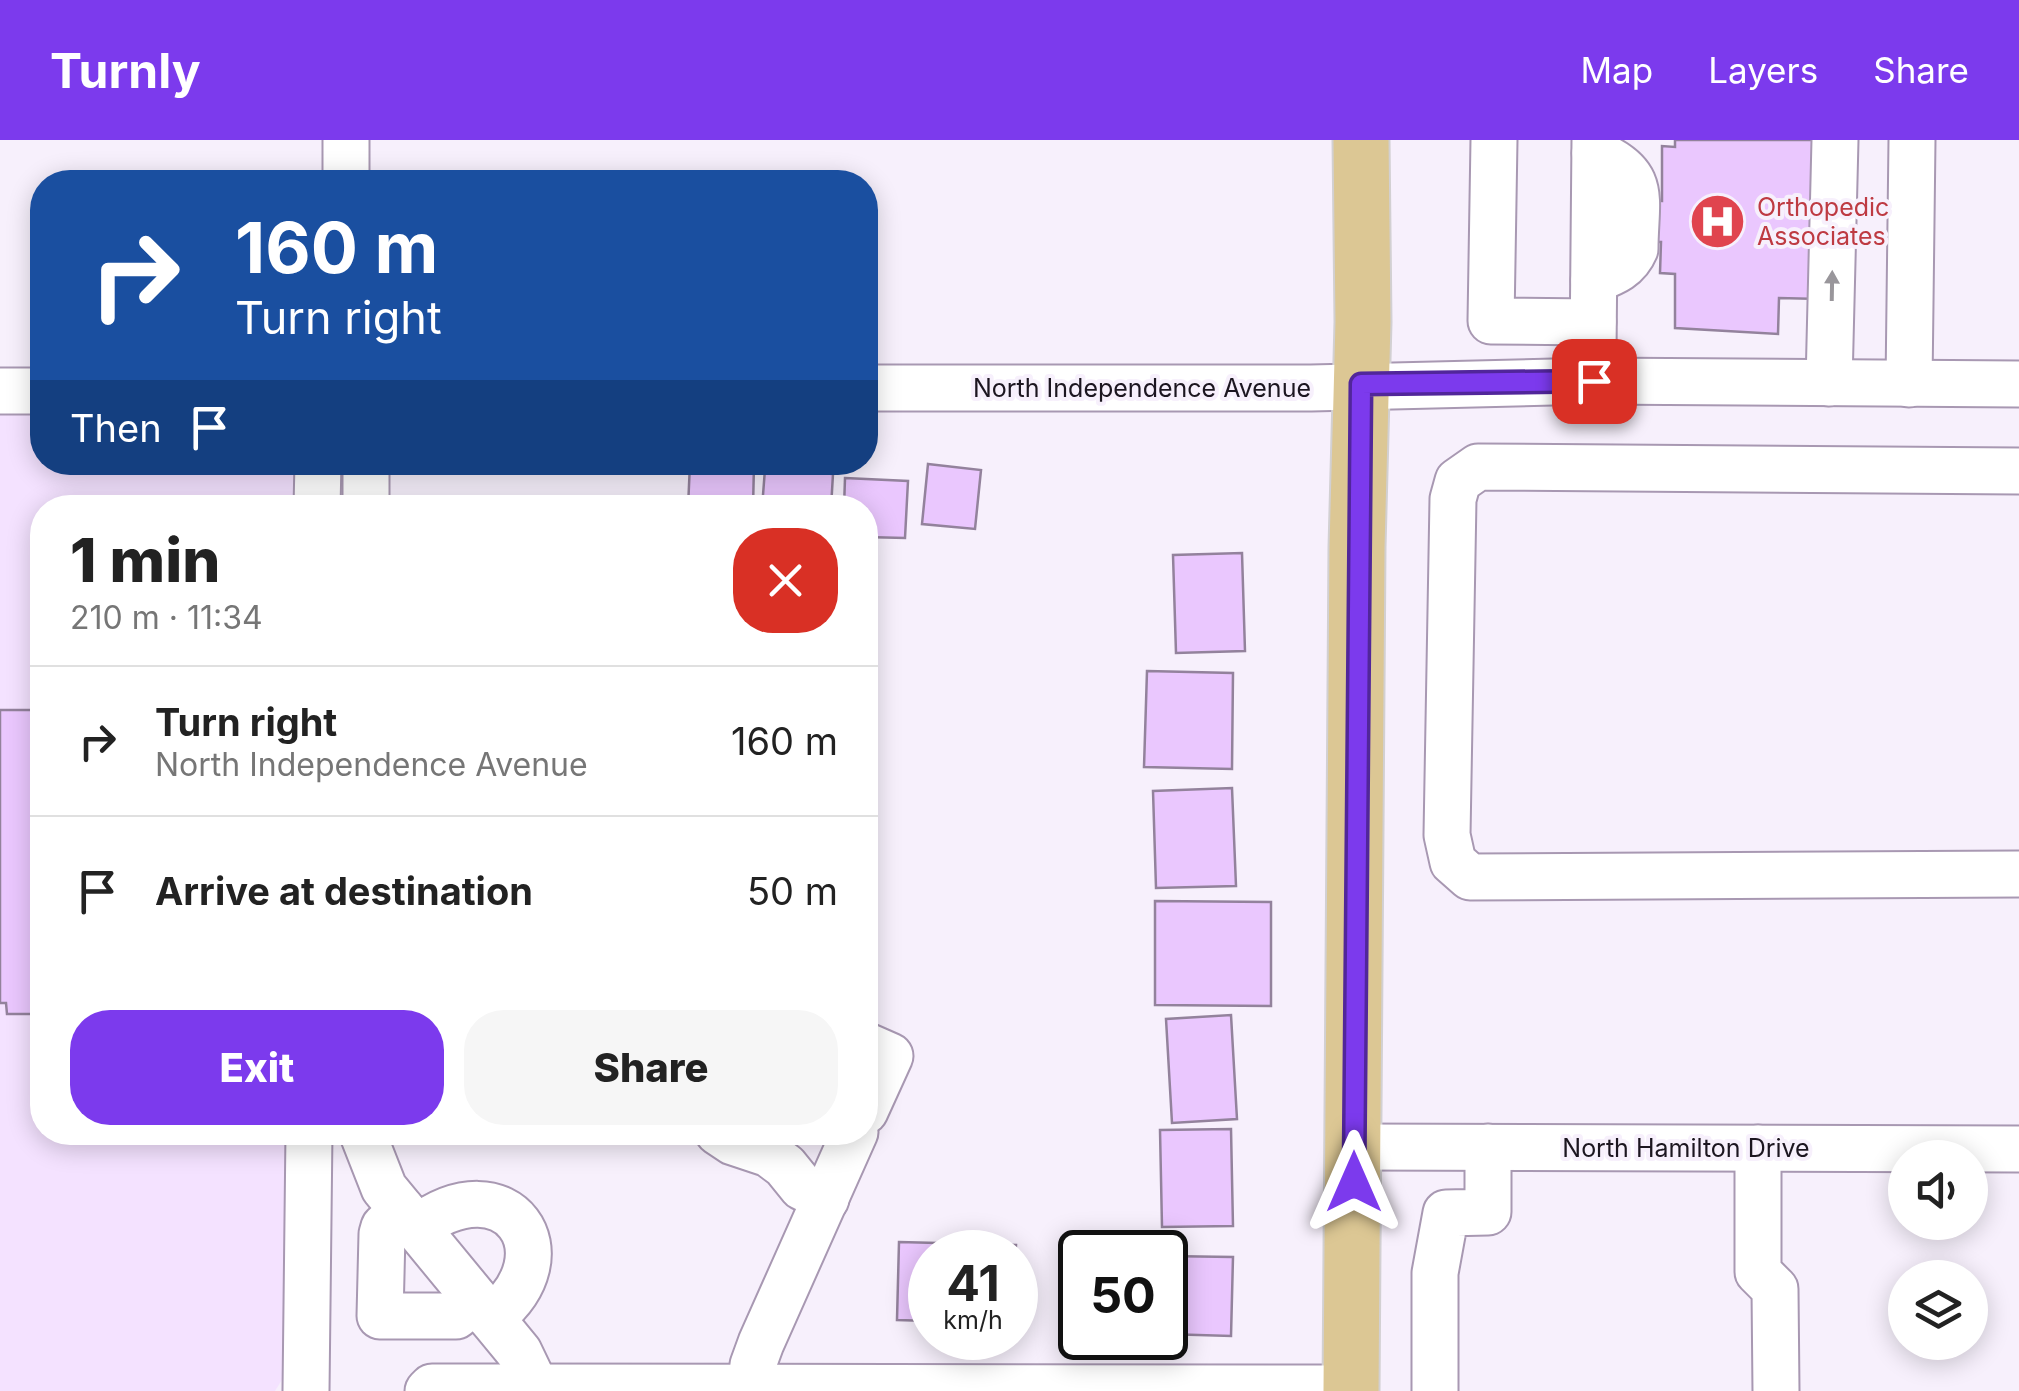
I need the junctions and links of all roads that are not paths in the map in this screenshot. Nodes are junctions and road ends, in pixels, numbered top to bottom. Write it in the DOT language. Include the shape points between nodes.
graph roads {
  1 [pos="346,140"];
  2 [pos="1361,140"];
  3 [pos="1494,140"];
  4 [pos="1835,140"];
  5 [pos="1912,140"];
  6 [pos="1595,146"];
  7 [pos="346,170"];
  8 [pos="1594,301"];
  9 [pos="1594,381"];
  10 [pos="1829,383"];
  11 [pos="1361,384"];
  12 [pos="1908,384"];
  13 [pos="2019,384"];
  14 [pos="878,388"];
  15 [pos="30,390"];
  16 [pos="0,391"];
  17 [pos="2019,471"];
  18 [pos="2019,874"];
  19 [pos="878,1051"];
  20 [pos="878,1082"];
  21 [pos="308,1145"];
  22 [pos="367,1145"];
  23 [pos="742,1145"];
  24 [pos="850,1145"];
  25 [pos="1488,1146"];
  26 [pos="1354,1147"];
  27 [pos="1758,1148"];
  28 [pos="2019,1149"];
  29 [pos="826,1198"];
  30 [pos="410,1219"];
  31 [pos="484,1309"];
  32 [pos="532,1388"];
  33 [pos="750,1390"];
  34 [pos="1351,1390"];
  35 [pos="306,1391"];
  36 [pos="428,1391"];
  37 [pos="1436,1391"];
  38 [pos="1776,1391"];
  1 -- 7 [label="street"];
  2 -- 11 [label="main road"];
  3 -- 8 [label="street" via="1490,321"];
  10 -- 4 [label="street, one-way"];
  5 -- 12 [label="street"];
  6 -- 8 [label="street"];
  8 -- 9 [label="street"];
  9 -- 10 [label="street, North Independence Avenue"];
  9 -- 11 [label="street, North Independence Avenue"];
  10 -- 12 [label="street, North Independence Avenue"];
  11 -- 14 [label="street, North Independence Avenue"];
  11 -- 26 [label="main road"];
  12 -- 13 [label="street, North Independence Avenue"];
  15 -- 16 [label="street"];
  17 -- 18 [label="street" via="1478,467 1458,481 1453,499 1447,835 1453,862 1470,877"];
  19 -- 20 [label="street" via="890,1056"];
  21 -- 35 [label="street"];
  22 -- 30 [label="street" via="384,1188"];
  23 -- 29 [label="street" via="769,1154 802,1187"];
  24 -- 29 [label="street"];
  25 -- 26 [label="street, North Hamilton Drive"];
  25 -- 27 [label="street, North Hamilton Drive"];
  25 -- 37 [label="street" via="1488,1212 1446,1213 1436,1272"];
  26 -- 34 [label="main road"];
  27 -- 28 [label="street, North Hamilton Drive"];
  27 -- 38 [label="street" via="1758,1272 1775,1289"];
  29 -- 33 [label="street" via="761,1342"];
  30 -- 31 [label="street"];
  30 -- 31 [label="street" via="384,1226 380,1316 456,1316"];
  30 -- 31 [label="street" via="492,1205 527,1236 517,1292 508,1305"];
  31 -- 32 [label="street" via="526,1364"];
  32 -- 33 [label="street"];
  32 -- 36 [label="street"];
  33 -- 34 [label="street"];
}
